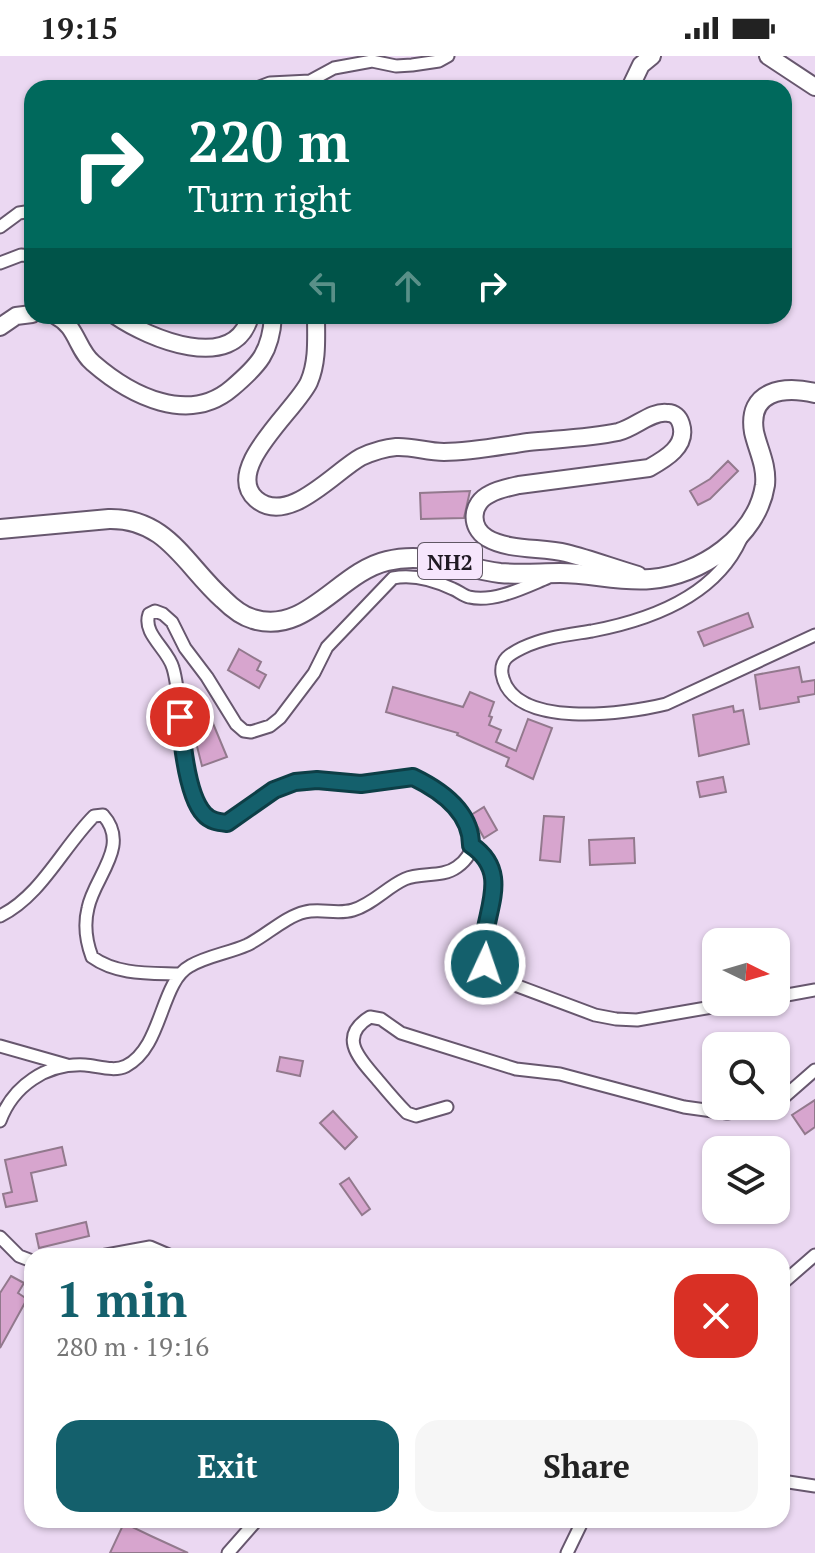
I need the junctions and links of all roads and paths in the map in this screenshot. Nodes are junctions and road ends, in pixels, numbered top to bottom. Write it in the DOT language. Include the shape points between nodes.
graph roads {
  1 [pos="448,56"];
  2 [pos="652,56"];
  3 [pos="768,56"];
  4 [pos="312,80"];
  5 [pos="634,80"];
  6 [pos="815,87"];
  7 [pos="24,212"];
  8 [pos="0,227"];
  9 [pos="24,255"];
  10 [pos="0,263"];
  11 [pos="24,315"];
  12 [pos="68,324"];
  13 [pos="130,324"];
  14 [pos="246,324"];
  15 [pos="272,324"];
  16 [pos="316,324"];
  17 [pos="0,327"];
  18 [pos="815,393"];
  19 [pos="748,524"];
  20 [pos="0,529"];
  21 [pos="559,573"];
  22 [pos="650,579"];
  23 [pos="815,635"];
  24 [pos="471,845"];
  25 [pos="0,916"];
  26 [pos="179,974"];
  27 [pos="815,990"];
  28 [pos="790,994"];
  29 [pos="702,1009"];
  30 [pos="0,1046"];
  31 [pos="68,1065"];
  32 [pos="815,1070"];
  33 [pos="790,1092"];
  34 [pos="447,1107"];
  35 [pos="702,1110"];
  36 [pos="0,1121"];
  37 [pos="0,1237"];
  38 [pos="815,1255"];
  39 [pos="24,1258"];
  40 [pos="790,1277"];
  41 [pos="790,1482"];
  42 [pos="815,1486"];
  43 [pos="250,1528"];
  44 [pos="579,1528"];
  45 [pos="228,1553"];
  46 [pos="567,1553"];
  1 -- 4 [label="street" via="412,65 359,63"];
  2 -- 5 [label="main road"];
  3 -- 6 [label="main road"];
  7 -- 8 [label="street"];
  9 -- 10 [label="street"];
  11 -- 17 [label="main road"];
  12 -- 15 [label="main road" via="92,362 134,389 178,407 205,404 250,372 266,353"];
  13 -- 14 [label="main road" via="174,345 208,348 230,343"];
  16 -- 22 [label="main road" via="308,384 248,468 255,498 287,506 363,456 383,449 444,452 602,435 656,414 675,414 682,434 677,448 657,464 503,489 488,494 474,516 475,528 498,543 565,553"];
  18 -- 19 [label="highway, NH2" via="784,389 759,403 753,421 765,485"];
  19 -- 22 [label="highway, NH2" via="704,562"];
  19 -- 23 [label="street" via="724,570 696,593 634,621 541,639 503,661 503,680 528,706 563,713 644,709 666,704"];
  20 -- 21 [label="highway, NH2" via="126,518 142,523 171,542 233,608 270,622 311,608 383,561 408,557 500,573"];
  21 -- 22 [label="highway, NH2"];
  21 -- 24 [label="street" via="483,598 414,577 393,578 327,647 280,718 251,732 236,724 172,622 155,611 149,614 150,632 173,665 183,745 195,801 204,815 227,823 295,782 361,784 413,777 461,813"];
  24 -- 26 [label="street" via="450,871 411,876 355,910 306,912 250,944"];
  24 -- 29 [label="street" via="484,854 494,878 484,956 496,978 616,1019"];
  25 -- 26 [label="street" via="39,883 94,816 103,815 114,840 88,905 86,932 92,957 120,970"];
  26 -- 31 [label="street" via="136,1059 124,1068"];
  27 -- 28 [label="street"];
  30 -- 31 [label="street"];
  31 -- 36 [label="street" via="29,1081"];
  32 -- 33 [label="street"];
  34 -- 35 [label="street" via="416,1116 407,1113 358,1058 353,1047 359,1024 370,1017 381,1019 401,1033 516,1069 560,1074"];
  37 -- 39 [label="street"];
  38 -- 40 [label="street"];
  41 -- 42 [label="street"];
  43 -- 45 [label="street"];
  44 -- 46 [label="street"];
}
